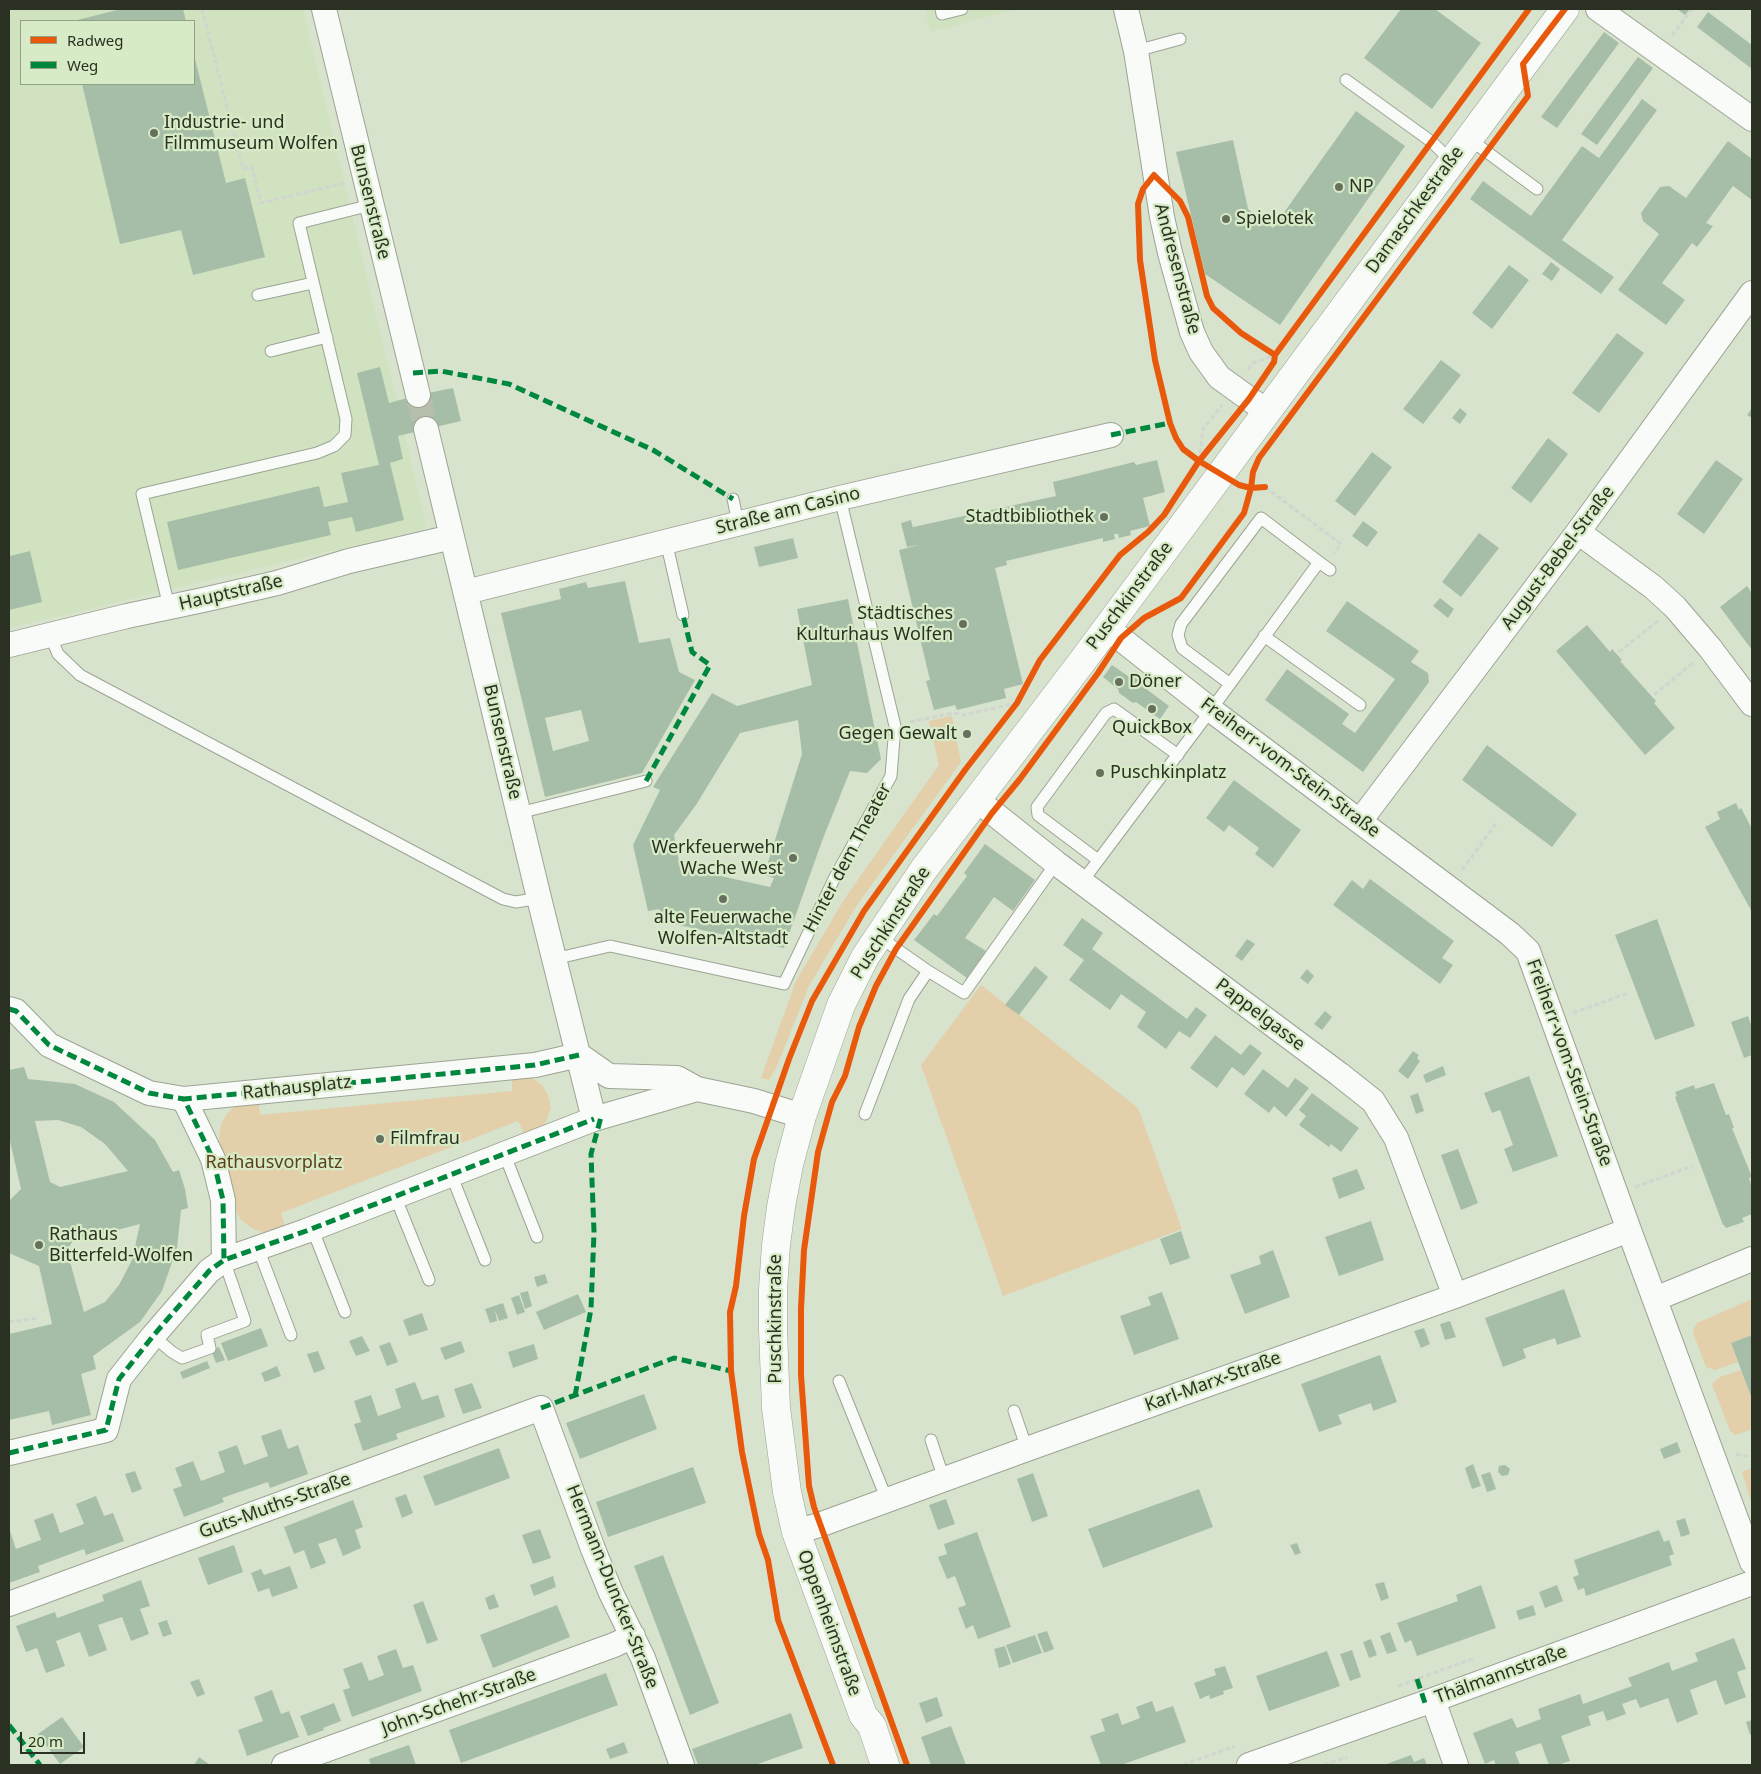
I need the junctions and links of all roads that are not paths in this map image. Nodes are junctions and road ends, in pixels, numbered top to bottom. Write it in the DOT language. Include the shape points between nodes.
graph roads {
  1 [pos="324,9"];
  2 [pos="941,9"];
  3 [pos="962,9"];
  4 [pos="1126,9"];
  5 [pos="1565,9"];
  6 [pos="1598,9"];
  7 [pos="1180,39"];
  8 [pos="1136,51"];
  9 [pos="1346,80"];
  10 [pos="1752,119"];
  11 [pos="1468,138"];
  12 [pos="1451,161"];
  13 [pos="1537,189"];
  14 [pos="371,205"];
  15 [pos="313,283"];
  16 [pos="1752,293"];
  17 [pos="258,295"];
  18 [pos="327,337"];
  19 [pos="271,351"];
  20 [pos="418,395"];
  21 [pos="1266,411"];
  22 [pos="426,429"];
  23 [pos="1111,435"];
  24 [pos="840,498"];
  25 [pos="733,499"];
  26 [pos="738,523"];
  27 [pos="1578,532"];
  28 [pos="452,537"];
  29 [pos="666,541"];
  30 [pos="1319,562"];
  31 [pos="1330,570"];
  32 [pos="466,592"];
  33 [pos="169,607"];
  34 [pos="683,615"];
  35 [pos="1106,627"];
  36 [pos="50,635"];
  37 [pos="1264,636"];
  38 [pos="9,645"];
  39 [pos="1230,684"];
  40 [pos="1752,704"];
  41 [pos="1360,705"];
  42 [pos="1211,710"];
  43 [pos="1178,755"];
  44 [pos="646,781"];
  45 [pos="977,800"];
  46 [pos="518,813"];
  47 [pos="1360,821"];
  48 [pos="1098,860"];
  49 [pos="1056,863"];
  50 [pos="1082,882"];
  51 [pos="539,898"];
  52 [pos="878,936"];
  53 [pos="554,959"];
  54 [pos="928,971"];
  55 [pos="9,1009"];
  56 [pos="579,1055"];
  57 [pos="697,1088"];
  58 [pos="184,1099"];
  59 [pos="865,1114"];
  60 [pos="802,1116"];
  61 [pos="594,1119"];
  62 [pos="504,1153"];
  63 [pos="451,1174"];
  64 [pos="395,1196"];
  65 [pos="312,1228"];
  66 [pos="1628,1230"];
  67 [pos="536,1237"];
  68 [pos="258,1248"];
  69 [pos="1752,1259"];
  70 [pos="224,1260"];
  71 [pos="484,1260"];
  72 [pos="429,1280"];
  73 [pos="1455,1296"];
  74 [pos="1655,1299"];
  75 [pos="345,1312"];
  76 [pos="291,1335"];
  77 [pos="153,1336"];
  78 [pos="839,1381"];
  79 [pos="541,1408"];
  80 [pos="1014,1410"];
  81 [pos="931,1440"];
  82 [pos="1027,1448"];
  83 [pos="9,1453"];
  84 [pos="944,1479"];
  85 [pos="887,1500"];
  86 [pos="796,1532"];
  87 [pos="1752,1562"];
  88 [pos="1752,1583"];
  89 [pos="9,1604"];
  90 [pos="633,1636"];
  91 [pos="1433,1700"];
  92 [pos="863,1714"];
  93 [pos="1244,1755"];
  94 [pos="284,1765"];
  95 [pos="682,1765"];
  96 [pos="867,1765"];
  97 [pos="886,1765"];
  98 [pos="1456,1765"];
  1 -- 14 [label="street, Bunsenstraße"];
  2 -- 3 [label="lane" via="942,14"];
  4 -- 8 [label="street, Andresenstraße"];
  5 -- 11 [label="street, Damaschkestraße"];
  6 -- 10 [label="street"];
  7 -- 8 [label="lane"];
  8 -- 21 [label="street, Andresenstraße" via="1162,217 1192,332 1201,352 1219,376"];
  9 -- 12 [label="lane" via="1432,142"];
  11 -- 12 [label="street, Damaschkestraße"];
  11 -- 13 [label="lane"];
  12 -- 21 [label="street, Damaschkestraße"];
  14 -- 15 [label="lane" via="299,223"];
  14 -- 20 [label="street, Bunsenstraße"];
  15 -- 17 [label="lane"];
  15 -- 18 [label="lane"];
  16 -- 27 [label="street, August-Bebel-Straße"];
  18 -- 19 [label="lane"];
  18 -- 33 [label="lane" via="346,418 345,435 334,446 317,453 142,494"];
  21 -- 35 [label="street, Puschkinstraße"];
  22 -- 28 [label="street, Bunsenstraße"];
  23 -- 24 [label="street, Straße am Casino"];
  24 -- 26 [label="street, Straße am Casino"];
  24 -- 53 [label="lane, Hinter dem Theater" via="896,726 891,776 834,879 784,984 610,946"];
  25 -- 26 [label="lane"];
  26 -- 29 [label="street, Straße am Casino"];
  27 -- 40 [label="street" via="1654,587 1710,648"];
  27 -- 47 [label="street, August-Bebel-Straße"];
  28 -- 32 [label="street, Bunsenstraße"];
  28 -- 33 [label="street, Hauptstraße"];
  29 -- 32 [label="street, Straße am Casino"];
  29 -- 34 [label="lane"];
  30 -- 31 [label="lane"];
  30 -- 37 [label="lane"];
  30 -- 39 [label="lane" via="1261,518 1180,624 1178,635 1182,648"];
  32 -- 46 [label="street, Bunsenstraße"];
  33 -- 36 [label="street, Hauptstraße"];
  35 -- 42 [label="street, Freiherr-vom-Stein-Straße"];
  35 -- 45 [label="street, Puschkinstraße"];
  36 -- 38 [label="street, Hauptstraße"];
  36 -- 51 [label="lane" via="58,654 80,675 503,899 516,902"];
  37 -- 39 [label="lane"];
  37 -- 41 [label="lane"];
  39 -- 42 [label="lane"];
  42 -- 43 [label="lane"];
  42 -- 47 [label="street, Freiherr-vom-Stein-Straße"];
  43 -- 48 [label="lane"];
  43 -- 48 [label="lane" via="1114,709 1106,713 1037,807 1038,815"];
  44 -- 46 [label="lane"];
  45 -- 49 [label="street, Pappelgasse"];
  45 -- 52 [label="street, Puschkinstraße"];
  46 -- 51 [label="street, Bunsenstraße"];
  47 -- 66 [label="street, Freiherr-vom-Stein-Straße" via="1528,951"];
  48 -- 50 [label="lane"];
  49 -- 50 [label="street, Pappelgasse"];
  49 -- 54 [label="lane" via="964,993"];
  50 -- 73 [label="street, Pappelgasse" via="1373,1102 1396,1138"];
  51 -- 53 [label="street, Bunsenstraße"];
  52 -- 54 [label="lane"];
  52 -- 60 [label="street, Puschkinstraße" via="841,1005"];
  53 -- 56 [label="street, Bunsenstraße"];
  54 -- 59 [label="lane" via="909,999"];
  55 -- 58 [label="street, Rathausplatz" via="16,1011 49,1045 149,1092"];
  56 -- 57 [label="street" via="609,1076 677,1078"];
  56 -- 58 [label="street, Rathausplatz" via="535,1064"];
  56 -- 61 [label="street, Bunsenstraße"];
  57 -- 60 [label="street"];
  57 -- 61 [label="street"];
  58 -- 70 [label="street" via="213,1160 223,1200"];
  60 -- 86 [label="street, Puschkinstraße" via="781,1207 773,1297 776,1408 787,1492"];
  61 -- 62 [label="street"];
  62 -- 63 [label="street"];
  62 -- 67 [label="lane"];
  63 -- 64 [label="street"];
  63 -- 71 [label="lane"];
  64 -- 65 [label="street"];
  64 -- 72 [label="lane"];
  65 -- 68 [label="street"];
  65 -- 75 [label="lane"];
  66 -- 73 [label="street, Karl-Marx-Straße"];
  66 -- 74 [label="street, Freiherr-vom-Stein-Straße"];
  68 -- 70 [label="street"];
  68 -- 76 [label="lane"];
  69 -- 74 [label="street"];
  70 -- 77 [label="street" via="209,1271"];
  70 -- 77 [label="lane" via="245,1321 207,1335 210,1348 182,1358"];
  73 -- 82 [label="street, Karl-Marx-Straße"];
  74 -- 87 [label="street, Freiherr-vom-Stein-Straße"];
  77 -- 83 [label="street" via="119,1379 106,1430"];
  78 -- 85 [label="lane"];
  79 -- 89 [label="street, Guts-Muths-Straße"];
  79 -- 90 [label="street, Hermann-Duncker-Straße" via="611,1593"];
  80 -- 82 [label="lane"];
  81 -- 84 [label="lane"];
  82 -- 84 [label="street, Karl-Marx-Straße"];
  84 -- 85 [label="street, Karl-Marx-Straße"];
  85 -- 86 [label="street, Karl-Marx-Straße"];
  86 -- 92 [label="street, Oppenheimstraße"];
  88 -- 91 [label="street, Thälmannstraße"];
  90 -- 94 [label="street, John-Schehr-Straße"];
  90 -- 95 [label="street, Hermann-Duncker-Straße"];
  91 -- 93 [label="street, Thälmannstraße"];
  91 -- 98 [label="street"];
  92 -- 96 [label="street, Oppenheimstraße" via="860,1728"];
  92 -- 97 [label="street, Oppenheimstraße" via="872,1726"];
}
